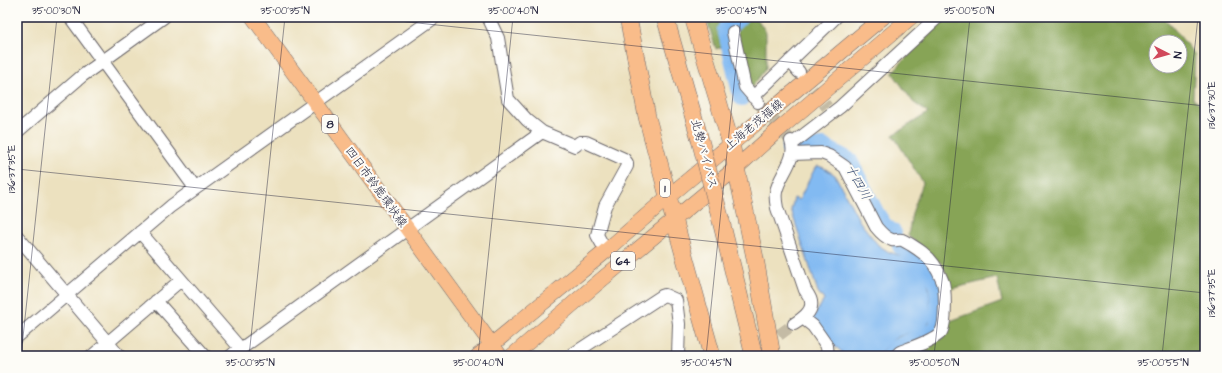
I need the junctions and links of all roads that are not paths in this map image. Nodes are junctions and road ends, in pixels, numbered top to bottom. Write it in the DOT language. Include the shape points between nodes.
graph roads {
  1 [pos="70,17"];
  2 [pos="164,17"];
  3 [pos="253,17"];
  4 [pos="435,17"];
  5 [pos="488,17"];
  6 [pos="628,17"];
  7 [pos="665,17"];
  8 [pos="693,17"];
  9 [pos="836,17"];
  10 [pos="883,17"];
  11 [pos="911,17"];
  12 [pos="938,17"];
  13 [pos="733,32"];
  14 [pos="790,61"];
  15 [pos="102,62"];
  16 [pos="799,72"];
  17 [pos="315,103"];
  18 [pos="17,132"];
  19 [pos="542,132"];
  20 [pos="731,144"];
  21 [pos="792,147"];
  22 [pos="736,168"];
  23 [pos="195,188"];
  24 [pos="668,197"];
  25 [pos="674,219"];
  26 [pos="407,230"];
  27 [pos="140,232"];
  28 [pos="17,236"];
  29 [pos="606,251"];
  30 [pos="181,280"];
  31 [pos="739,292"];
  32 [pos="66,295"];
  33 [pos="156,301"];
  34 [pos="17,337"];
  35 [pos="108,343"];
  36 [pos="496,350"];
  37 [pos="244,351"];
  38 [pos="92,356"];
  39 [pos="119,356"];
  40 [pos="205,356"];
  41 [pos="231,356"];
  42 [pos="478,356"];
  43 [pos="512,356"];
  44 [pos="570,356"];
  45 [pos="678,356"];
  46 [pos="712,356"];
  47 [pos="750,356"];
  48 [pos="754,356"];
  49 [pos="772,356"];
  50 [pos="828,356"];
  51 [pos="896,356"];
  1 -- 15 [label="street"];
  2 -- 15 [label="street"];
  3 -- 17 [label="main road, 四日市鈴鹿環状線 / 8"];
  4 -- 17 [label="street"];
  5 -- 19 [label="street" via="498,38 508,99"];
  6 -- 24 [label="highway, 1" via="647,117"];
  7 -- 31 [label="highway, 北勢バイパス, bridge" via="722,221"];
  8 -- 20 [label="highway"];
  9 -- 14 [label="street"];
  10 -- 20 [label="main road, 上海老茂福線 / 64"];
  11 -- 22 [label="main road, 上海老茂福線 / 64"];
  12 -- 21 [label="street" via="829,110"];
  13 -- 14 [label="street" via="745,87 756,99"];
  14 -- 16 [label="street"];
  15 -- 18 [label="street"];
  15 -- 23 [label="street"];
  17 -- 23 [label="street"];
  17 -- 26 [label="main road, 四日市鈴鹿環状線 / 8"];
  19 -- 26 [label="street"];
  19 -- 29 [label="street" via="575,146 580,142 586,142 624,159 627,163 605,206 597,235"];
  20 -- 22 [label="highway"];
  20 -- 24 [label="main road, 上海老茂福線 / 64"];
  21 -- 50 [label="street" via="777,188 776,208 811,301 810,310 799,321 813,326 827,346"];
  21 -- 51 [label="street" via="829,156 845,167 876,227 890,239 901,240 922,251 930,259 944,284 945,321 941,331 935,337"];
  22 -- 25 [label="main road, 上海老茂福線 / 64"];
  22 -- 49 [label="highway"];
  23 -- 27 [label="street"];
  24 -- 25 [label="highway, 1"];
  24 -- 29 [label="main road, 上海老茂福線 / 64"];
  25 -- 43 [label="main road, 上海老茂福線 / 64"];
  25 -- 46 [label="highway, 1"];
  26 -- 36 [label="main road, 四日市鈴鹿環状線 / 8"];
  26 -- 37 [label="street"];
  27 -- 30 [label="street"];
  27 -- 32 [label="street"];
  28 -- 32 [label="street"];
  29 -- 36 [label="main road, 上海老茂福線 / 64"];
  30 -- 33 [label="street"];
  30 -- 37 [label="street"];
  31 -- 47 [label="highway, 北勢バイパス"];
  31 -- 48 [label="highway, 北勢バイパス"];
  32 -- 34 [label="street"];
  32 -- 35 [label="street"];
  33 -- 35 [label="street"];
  33 -- 40 [label="street"];
  35 -- 38 [label="street"];
  35 -- 39 [label="street"];
  36 -- 42 [label="main road, 上海老茂福線 / 64"];
  37 -- 41 [label="street"];
  44 -- 45 [label="street" via="665,295 676,300 679,324"];
}
